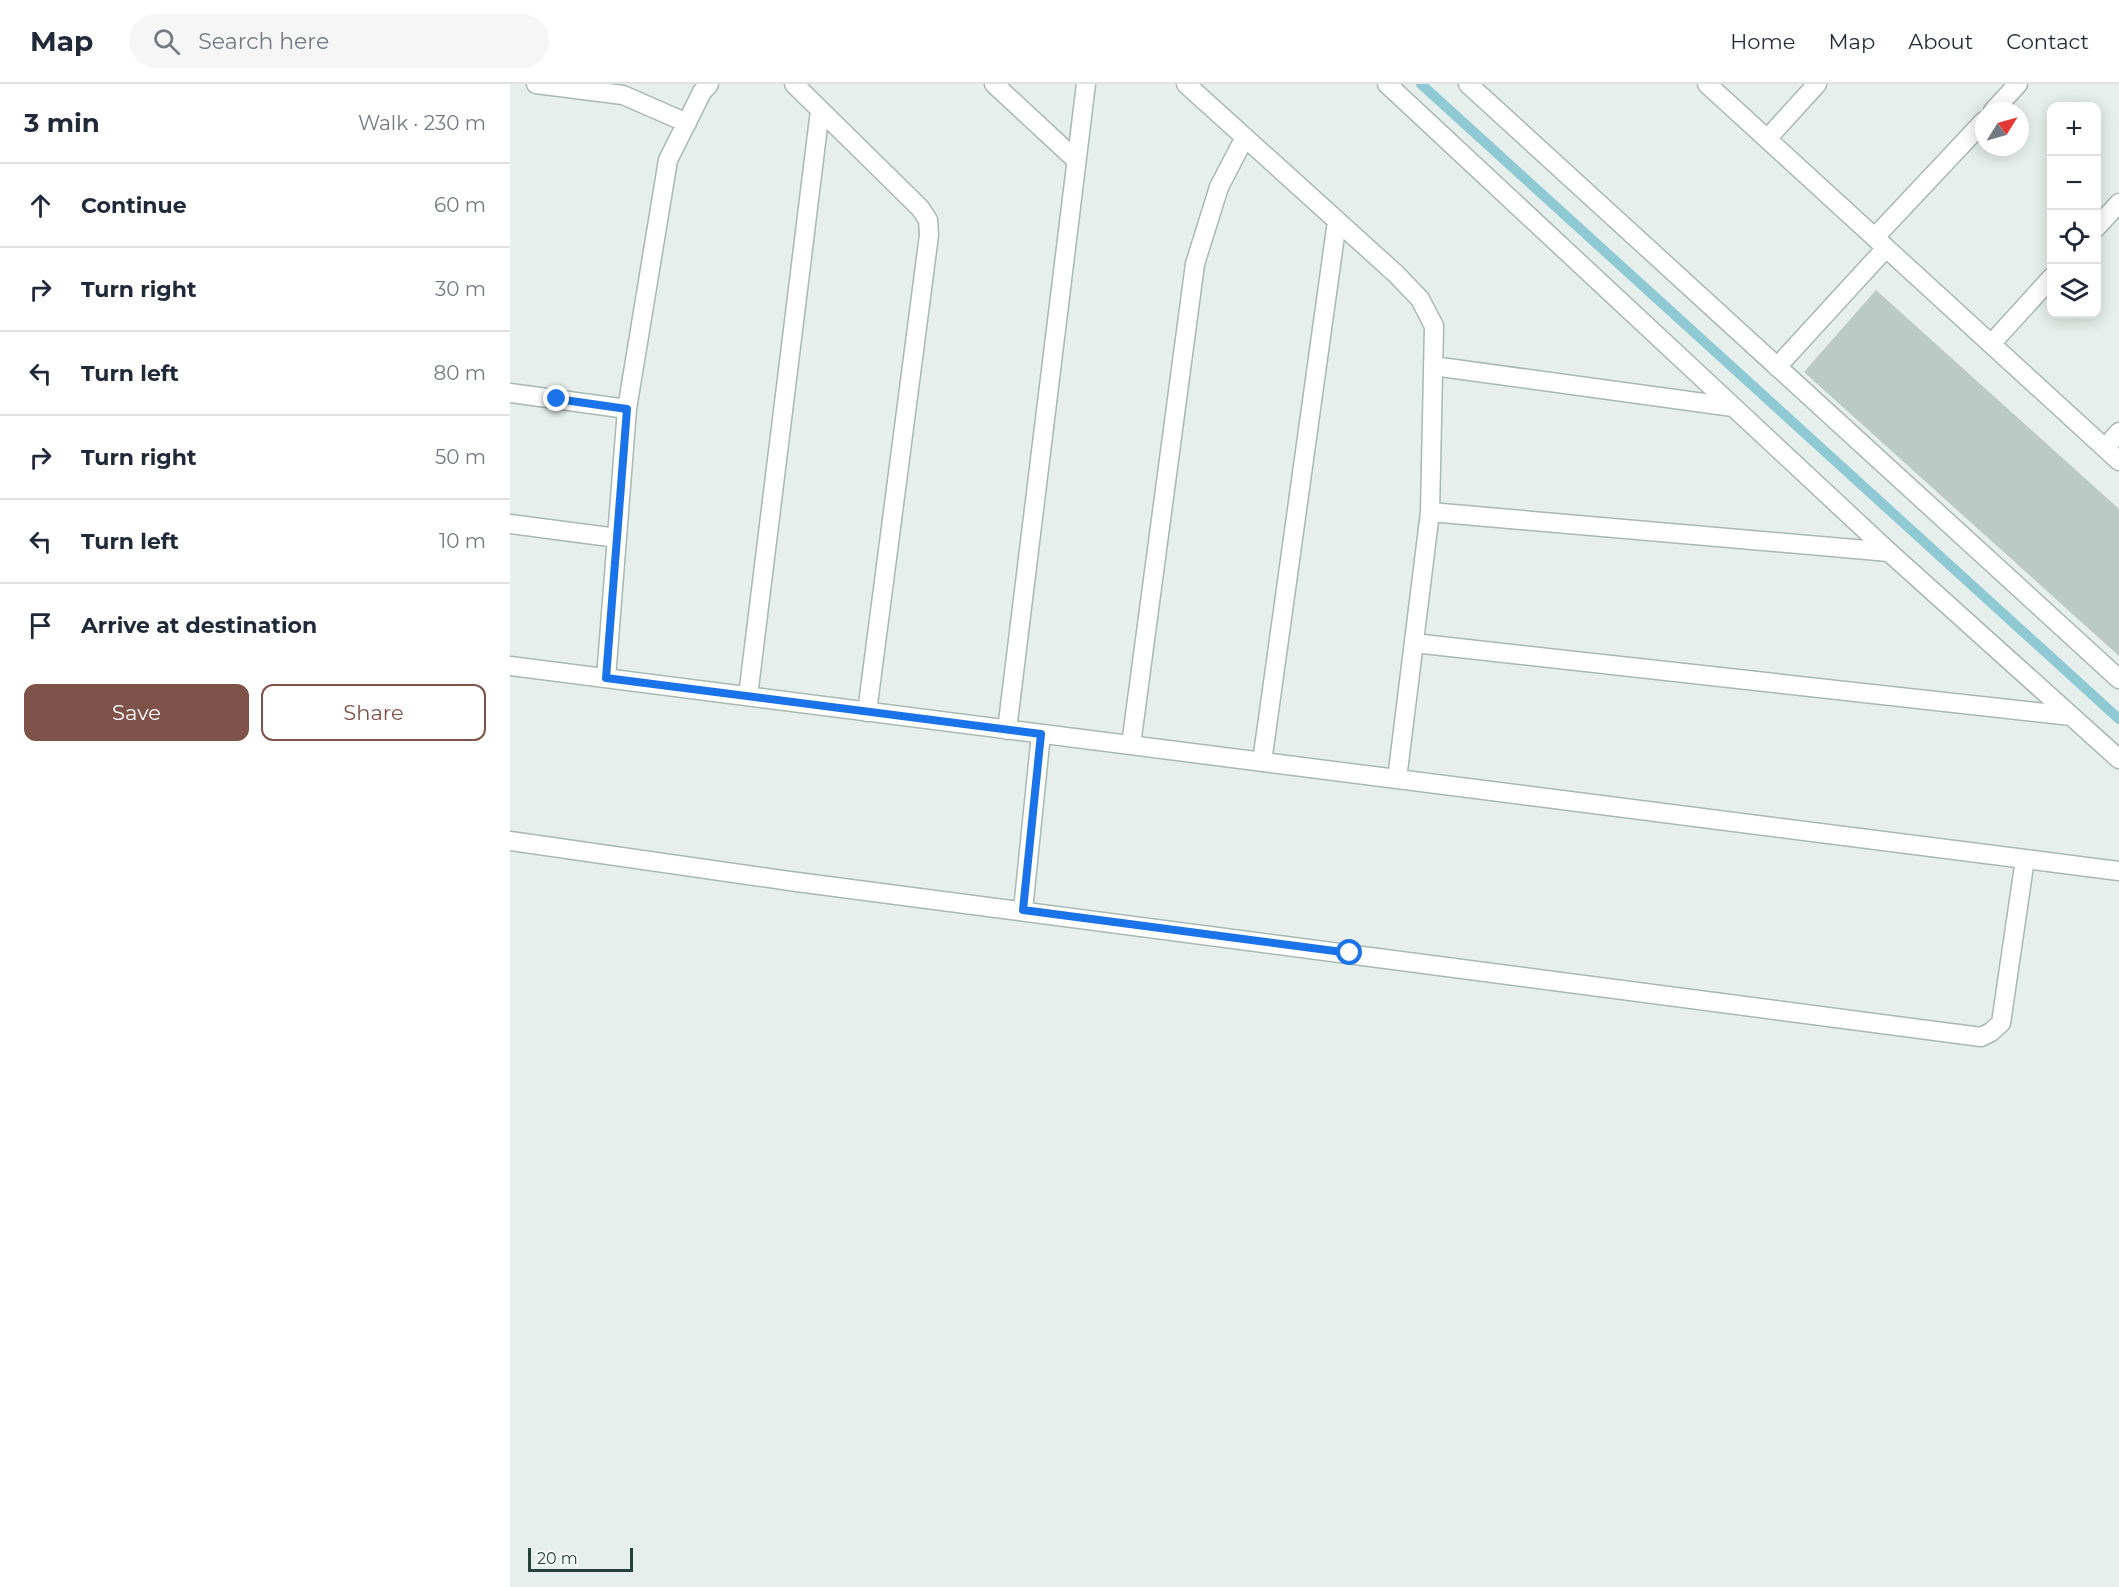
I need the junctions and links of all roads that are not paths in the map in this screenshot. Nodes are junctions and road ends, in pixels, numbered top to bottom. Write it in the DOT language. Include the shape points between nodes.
graph roads {
  1 [pos="536,84"];
  2 [pos="709,84"];
  3 [pos="794,84"];
  4 [pos="994,84"];
  5 [pos="1086,84"];
  6 [pos="1186,84"];
  7 [pos="1387,84"];
  8 [pos="1467,84"];
  9 [pos="1707,84"];
  10 [pos="1817,84"];
  11 [pos="2018,84"];
  12 [pos="2001,102"];
  13 [pos="820,110"];
  14 [pos="687,123"];
  15 [pos="1975,132"];
  16 [pos="1245,137"];
  17 [pos="1767,139"];
  18 [pos="1076,160"];
  19 [pos="2119,203"];
  20 [pos="1337,221"];
  21 [pos="2101,223"];
  22 [pos="1880,243"];
  23 [pos="2047,282"];
  24 [pos="1991,344"];
  25 [pos="1433,366"];
  26 [pos="1777,367"];
  27 [pos="510,393"];
  28 [pos="1733,406"];
  29 [pos="627,409"];
  30 [pos="2119,432"];
  31 [pos="2105,448"];
  32 [pos="2119,461"];
  33 [pos="1430,512"];
  34 [pos="510,524"];
  35 [pos="617,538"];
  36 [pos="1888,552"];
  37 [pos="1414,643"];
  38 [pos="510,666"];
  39 [pos="606,678"];
  40 [pos="2119,679"];
  41 [pos="748,696"];
  42 [pos="867,712"];
  43 [pos="2071,716"];
  44 [pos="1007,730"];
  45 [pos="1041,734"];
  46 [pos="1131,745"];
  47 [pos="2119,759"];
  48 [pos="1262,762"];
  49 [pos="1397,779"];
  50 [pos="510,841"];
  51 [pos="2025,859"];
  52 [pos="2119,871"];
  53 [pos="1023,910"];
  1 -- 14 [label="street" via="624,95"];
  2 -- 14 [label="street"];
  3 -- 13 [label="street"];
  4 -- 18 [label="street"];
  5 -- 18 [label="street"];
  6 -- 16 [label="street"];
  7 -- 28 [label="street"];
  8 -- 26 [label="street"];
  9 -- 17 [label="street"];
  10 -- 17 [label="street"];
  11 -- 12 [label="street"];
  13 -- 41 [label="street"];
  13 -- 42 [label="street" via="928,220"];
  14 -- 29 [label="street" via="668,160"];
  15 -- 22 [label="street"];
  16 -- 20 [label="street"];
  16 -- 46 [label="street" via="1219,187 1196,264"];
  17 -- 22 [label="street"];
  18 -- 44 [label="street"];
  19 -- 21 [label="street"];
  20 -- 25 [label="street" via="1420,299 1434,326"];
  20 -- 48 [label="street"];
  22 -- 24 [label="street"];
  22 -- 26 [label="street"];
  23 -- 24 [label="street"];
  24 -- 31 [label="street"];
  25 -- 28 [label="street"];
  25 -- 33 [label="street"];
  26 -- 40 [label="street"];
  27 -- 29 [label="street"];
  28 -- 36 [label="street"];
  29 -- 35 [label="street"];
  30 -- 31 [label="street"];
  31 -- 32 [label="street"];
  33 -- 36 [label="street"];
  33 -- 37 [label="street"];
  34 -- 35 [label="street"];
  35 -- 39 [label="street"];
  36 -- 43 [label="street"];
  37 -- 43 [label="street"];
  37 -- 49 [label="street"];
  38 -- 39 [label="street"];
  39 -- 41 [label="street"];
  41 -- 42 [label="street"];
  42 -- 44 [label="street"];
  43 -- 47 [label="street"];
  44 -- 45 [label="street"];
  45 -- 46 [label="street"];
  45 -- 53 [label="street"];
  46 -- 48 [label="street"];
  48 -- 49 [label="street"];
  49 -- 51 [label="street"];
  50 -- 53 [label="street"];
  51 -- 52 [label="street"];
  51 -- 53 [label="street" via="2001,1023 1981,1037"];
}
